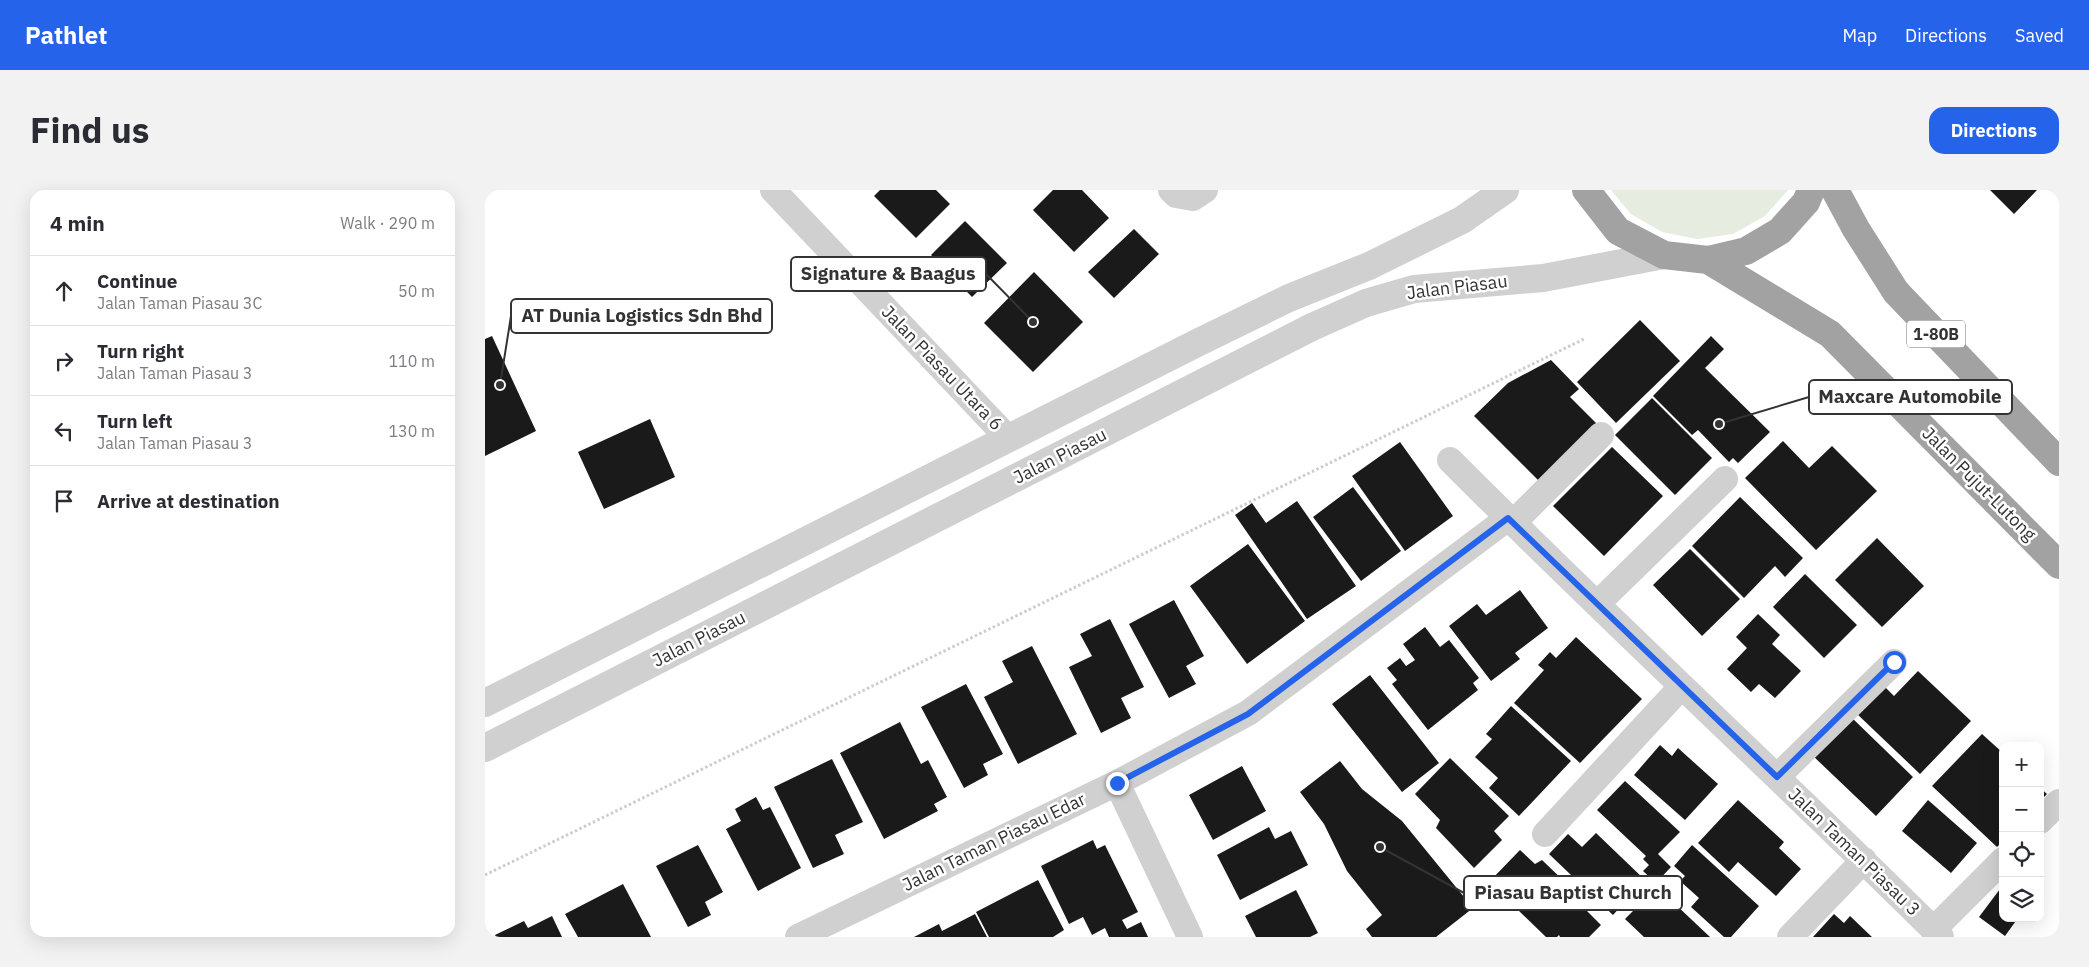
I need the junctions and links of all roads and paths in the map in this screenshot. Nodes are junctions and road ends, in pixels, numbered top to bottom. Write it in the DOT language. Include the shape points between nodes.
graph roads {
  1 [pos="773,190"];
  2 [pos="1505,190"];
  3 [pos="1586,190"];
  4 [pos="1811,190"];
  5 [pos="1835,190"];
  6 [pos="1663,255"];
  7 [pos="1708,260"];
  8 [pos="1584,339"];
  9 [pos="1601,436"];
  10 [pos="1008,438"];
  11 [pos="1450,460"];
  12 [pos="2059,462"];
  13 [pos="1725,479"];
  14 [pos="1510,520"];
  15 [pos="2059,565"];
  16 [pos="1597,604"];
  17 [pos="1894,662"];
  18 [pos="1681,686"];
  19 [pos="485,703"];
  20 [pos="485,708"];
  21 [pos="493,744"];
  22 [pos="1777,777"];
  23 [pos="1117,783"];
  24 [pos="2059,802"];
  25 [pos="2044,818"];
  26 [pos="1545,834"];
  27 [pos="1863,860"];
  28 [pos="1999,864"];
  29 [pos="485,875"];
  30 [pos="1937,933"];
  31 [pos="798,937"];
  32 [pos="1191,937"];
  33 [pos="1790,937"];
  1 -- 10 [label="street, Jalan Piasau Utara 6"];
  2 -- 10 [label="street" via="1453,224 1369,266 1289,298"];
  3 -- 6 [label="highway" via="1618,231"];
  4 -- 7 [label="highway" via="1806,202 1780,231 1746,251"];
  5 -- 12 [label="highway, 1-80B" via="1896,292"];
  6 -- 7 [label="highway"];
  6 -- 21 [label="street, Jalan Piasau" via="1543,278 1414,289 1366,303 1303,332"];
  7 -- 15 [label="highway, Jalan Pujut-Lutong" via="1830,334"];
  8 -- 29 [label="path"];
  9 -- 14 [label="street"];
  10 -- 19 [label="street"];
  11 -- 14 [label="street, Jalan Taman Piasau 3"];
  13 -- 16 [label="street"];
  14 -- 16 [label="street, Jalan Taman Piasau 3"];
  14 -- 23 [label="street" via="1248,714"];
  16 -- 18 [label="street, Jalan Taman Piasau 3"];
  17 -- 22 [label="street"];
  18 -- 22 [label="street, Jalan Taman Piasau 3"];
  18 -- 26 [label="street"];
  20 -- 21 [label="street"];
  22 -- 27 [label="street, Jalan Taman Piasau 3"];
  23 -- 31 [label="street, Jalan Taman Piasau Edar"];
  23 -- 32 [label="street"];
  24 -- 25 [label="street"];
  27 -- 30 [label="street, Jalan Taman Piasau 3"];
  27 -- 33 [label="street"];
  28 -- 30 [label="street"];
}
